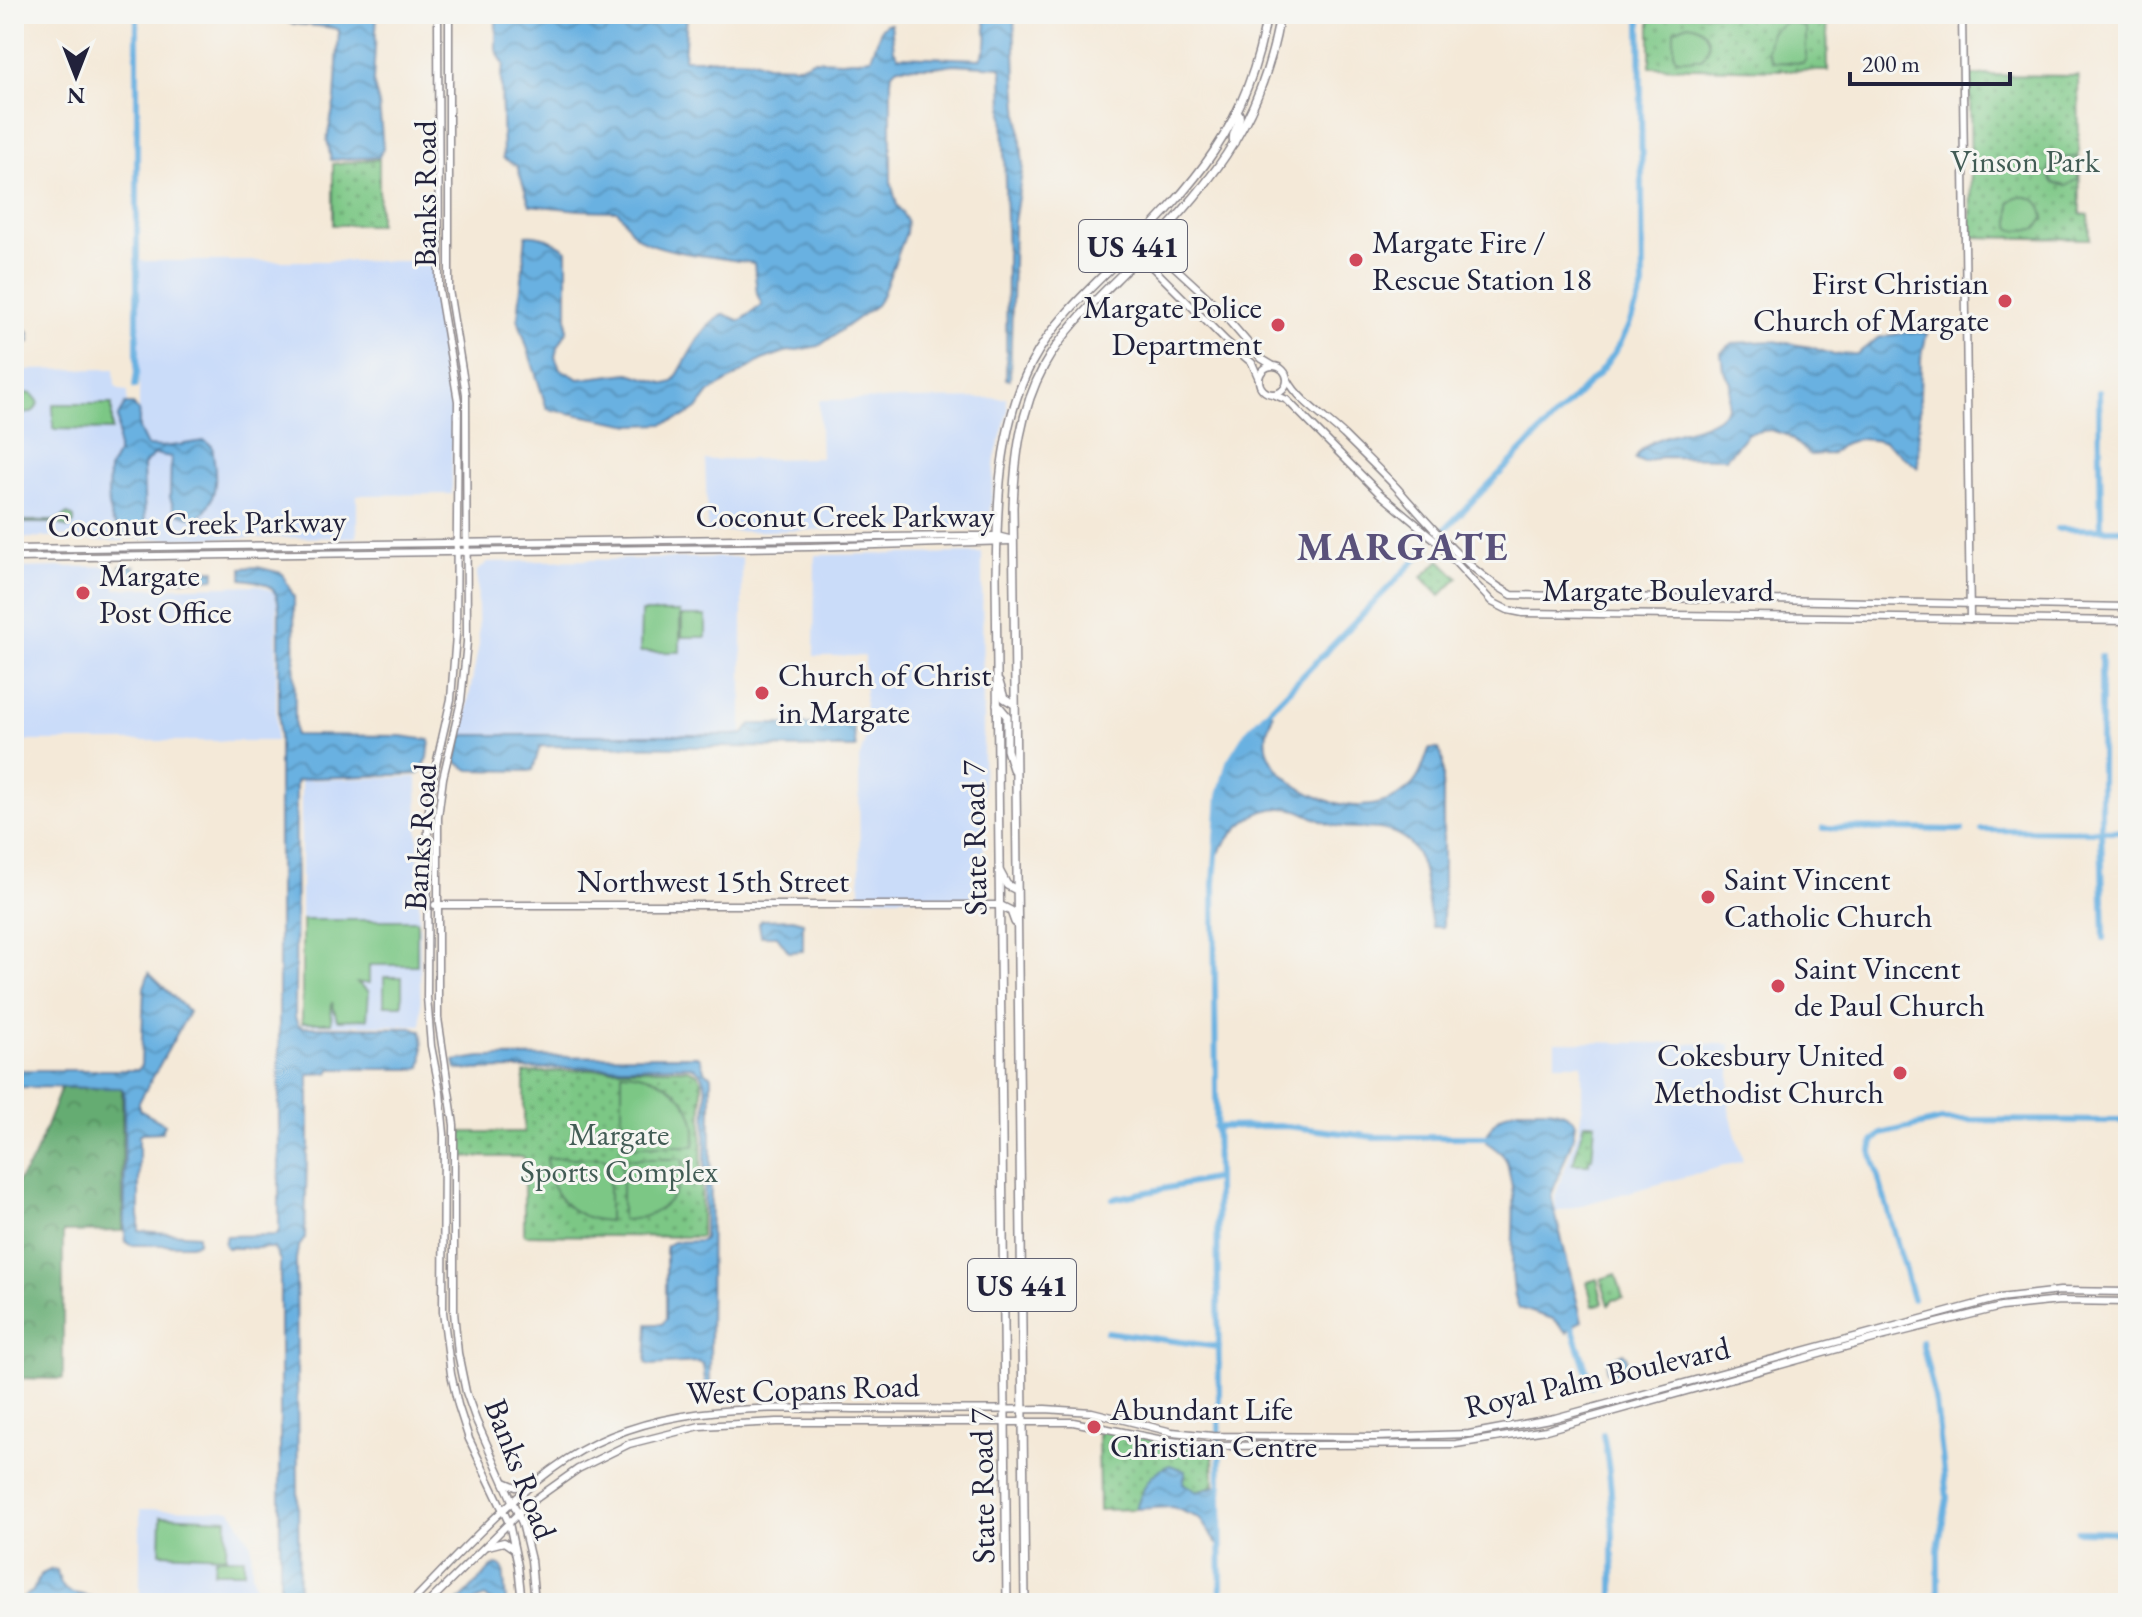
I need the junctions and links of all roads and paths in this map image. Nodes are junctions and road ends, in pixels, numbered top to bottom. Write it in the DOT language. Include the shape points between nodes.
graph roads {
  1 [pos="438,14"];
  2 [pos="449,14"];
  3 [pos="1280,14"];
  4 [pos="1962,14"];
  5 [pos="1267,18"];
  6 [pos="1274,46"];
  7 [pos="1238,112"];
  8 [pos="1234,144"];
  9 [pos="1142,237"];
  10 [pos="1150,245"];
  11 [pos="1132,247"];
  12 [pos="1141,255"];
  13 [pos="1188,282"];
  14 [pos="1173,289"];
  15 [pos="1055,326"];
  16 [pos="1053,350"];
  17 [pos="1272,365"];
  18 [pos="1259,379"];
  19 [pos="1288,380"];
  20 [pos="1273,394"];
  21 [pos="834,538"];
  22 [pos="996,539"];
  23 [pos="1013,540"];
  24 [pos="457,543"];
  25 [pos="826,546"];
  26 [pos="467,548"];
  27 [pos="14,549"];
  28 [pos="457,552"];
  29 [pos="14,558"];
  30 [pos="1970,604"];
  31 [pos="2128,607"];
  32 [pos="1970,619"];
  33 [pos="2128,621"];
  34 [pos="996,677"];
  35 [pos="997,704"];
  36 [pos="1014,704"];
  37 [pos="1016,779"];
  38 [pos="999,870"];
  39 [pos="1017,890"];
  40 [pos="428,905"];
  41 [pos="438,905"];
  42 [pos="999,905"];
  43 [pos="1017,928"];
  44 [pos="1003,1262"];
  45 [pos="1021,1290"];
  46 [pos="2128,1292"];
  47 [pos="2128,1302"];
  48 [pos="1716,1374"];
  49 [pos="1693,1381"];
  50 [pos="1704,1387"];
  51 [pos="1685,1393"];
  52 [pos="1005,1409"];
  53 [pos="1023,1409"];
  54 [pos="1005,1421"];
  55 [pos="1023,1421"];
  56 [pos="504,1481"];
  57 [pos="535,1483"];
  58 [pos="512,1502"];
  59 [pos="503,1511"];
  60 [pos="519,1514"];
  61 [pos="509,1523"];
  62 [pos="485,1547"];
  63 [pos="515,1550"];
  64 [pos="411,1603"];
  65 [pos="428,1603"];
  66 [pos="522,1603"];
  67 [pos="535,1603"];
  68 [pos="1007,1603"];
  69 [pos="1025,1603"];
  1 -- 24 [label="street, Banks Road" via="439,289 458,401"];
  2 -- 26 [label="street, Banks Road" via="449,290 466,394"];
  3 -- 6 [label="main road, State Road 7 / US 441"];
  4 -- 30 [label="street"];
  5 -- 6 [label="main road"];
  5 -- 7 [label="main road, State Road 7 / US 441"];
  6 -- 8 [label="main road, State Road 7 / US 441" via="1260,91"];
  7 -- 8 [label="main road"];
  7 -- 9 [label="main road, State Road 7 / US 441" via="1203,170"];
  8 -- 10 [label="main road, State Road 7 / US 441" via="1199,194"];
  9 -- 10 [label="street"];
  9 -- 11 [label="main road, State Road 7 / US 441"];
  10 -- 12 [label="main road, State Road 7 / US 441"];
  10 -- 13 [label="street"];
  11 -- 12 [label="street"];
  11 -- 15 [label="main road, State Road 7 / US 441"];
  12 -- 14 [label="street"];
  12 -- 16 [label="main road, State Road 7 / US 441"];
  13 -- 14 [label="street" via="1174,279"];
  13 -- 17 [label="street"];
  14 -- 18 [label="street" via="1249,361"];
  15 -- 16 [label="main road"];
  15 -- 22 [label="main road, State Road 7 / US 441" via="1032,361 1013,411"];
  16 -- 23 [label="main road, State Road 7 / US 441" via="1025,414 1014,483"];
  17 -- 18 [label="street"];
  17 -- 19 [label="street"];
  18 -- 20 [label="street" via="1261,389"];
  19 -- 20 [label="street"];
  19 -- 30 [label="street, Margate Boulevard" via="1438,535 1512,595"];
  20 -- 32 [label="street, Margate Boulevard" via="1287,400 1433,538 1492,602 1508,610"];
  21 -- 22 [label="street, Coconut Creek Parkway"];
  21 -- 25 [label="street"];
  21 -- 26 [label="street, Coconut Creek Parkway"];
  22 -- 23 [label="street, Coconut Creek Parkway"];
  22 -- 25 [label="street, Coconut Creek Parkway"];
  22 -- 34 [label="main road, State Road 7 / US 441"];
  23 -- 36 [label="main road, State Road 7 / US 441"];
  24 -- 26 [label="street, Coconut Creek Parkway"];
  24 -- 27 [label="street, Coconut Creek Parkway"];
  24 -- 28 [label="street, Banks Road"];
  25 -- 26 [label="street, Coconut Creek Parkway"];
  26 -- 28 [label="street, Coconut Creek Parkway"];
  26 -- 41 [label="street, Banks Road" via="466,662 440,797"];
  28 -- 29 [label="street, Coconut Creek Parkway"];
  28 -- 40 [label="street, Banks Road" via="451,699 429,807"];
  30 -- 31 [label="street, Margate Boulevard"];
  30 -- 32 [label="street"];
  32 -- 33 [label="street, Margate Boulevard"];
  34 -- 35 [label="main road, State Road 7 / US 441"];
  34 -- 36 [label="main road" via="1004,698"];
  35 -- 37 [label="main road" via="1007,716 1007,750"];
  35 -- 38 [label="main road, State Road 7 / US 441"];
  36 -- 37 [label="main road, State Road 7 / US 441"];
  37 -- 39 [label="main road, State Road 7 / US 441"];
  38 -- 39 [label="main road" via="1007,885"];
  38 -- 42 [label="main road, State Road 7 / US 441"];
  39 -- 43 [label="main road, State Road 7 / US 441"];
  40 -- 41 [label="street, Northwest 15th Street"];
  40 -- 59 [label="street, Banks Road" via="429,1026 444,1134 447,1345 462,1421"];
  41 -- 42 [label="street, Northwest 15th Street"];
  41 -- 56 [label="street, Banks Road" via="438,1018 454,1125 457,1344 469,1402"];
  42 -- 43 [label="main road" via="1011,911"];
  42 -- 44 [label="main road, State Road 7 / US 441"];
  43 -- 45 [label="main road, State Road 7 / US 441"];
  44 -- 45 [label="main road"];
  44 -- 52 [label="main road, State Road 7 / US 441"];
  45 -- 53 [label="main road, State Road 7 / US 441"];
  46 -- 48 [label="street, Royal Palm Boulevard" via="2060,1291 1999,1298"];
  47 -- 50 [label="street, Royal Palm Boulevard" via="2001,1307"];
  48 -- 49 [label="street, Royal Palm Boulevard"];
  48 -- 50 [label="street"];
  49 -- 51 [label="street"];
  49 -- 53 [label="street, Royal Palm Boulevard" via="1533,1424 1469,1434 1228,1437 1172,1432 1092,1412"];
  50 -- 51 [label="street, Royal Palm Boulevard"];
  51 -- 55 [label="street, Royal Palm Boulevard" via="1546,1430 1428,1445 1212,1446 1090,1424"];
  52 -- 53 [label="street, West Copans Road"];
  52 -- 54 [label="main road, State Road 7 / US 441"];
  52 -- 57 [label="street, West Copans Road" via="700,1412 623,1432 570,1458"];
  53 -- 55 [label="main road, State Road 7 / US 441"];
  54 -- 55 [label="street, West Copans Road"];
  54 -- 60 [label="street, West Copans Road" via="726,1423 677,1430 601,1457"];
  54 -- 68 [label="main road, State Road 7 / US 441"];
  55 -- 69 [label="main road, State Road 7 / US 441"];
  56 -- 57 [label="street" via="516,1487"];
  56 -- 58 [label="street, Banks Road"];
  57 -- 58 [label="street, West Copans Road"];
  58 -- 59 [label="street, West Copans Road"];
  58 -- 60 [label="street, Banks Road"];
  59 -- 61 [label="street, Banks Road"];
  59 -- 64 [label="street, West Copans Road"];
  60 -- 61 [label="street, West Copans Road"];
  60 -- 67 [label="street, Banks Road"];
  61 -- 62 [label="street, West Copans Road"];
  61 -- 63 [label="street, Banks Road"];
  62 -- 63 [label="street" via="504,1542"];
  62 -- 65 [label="street, West Copans Road"];
  63 -- 66 [label="street, Banks Road"];
}
